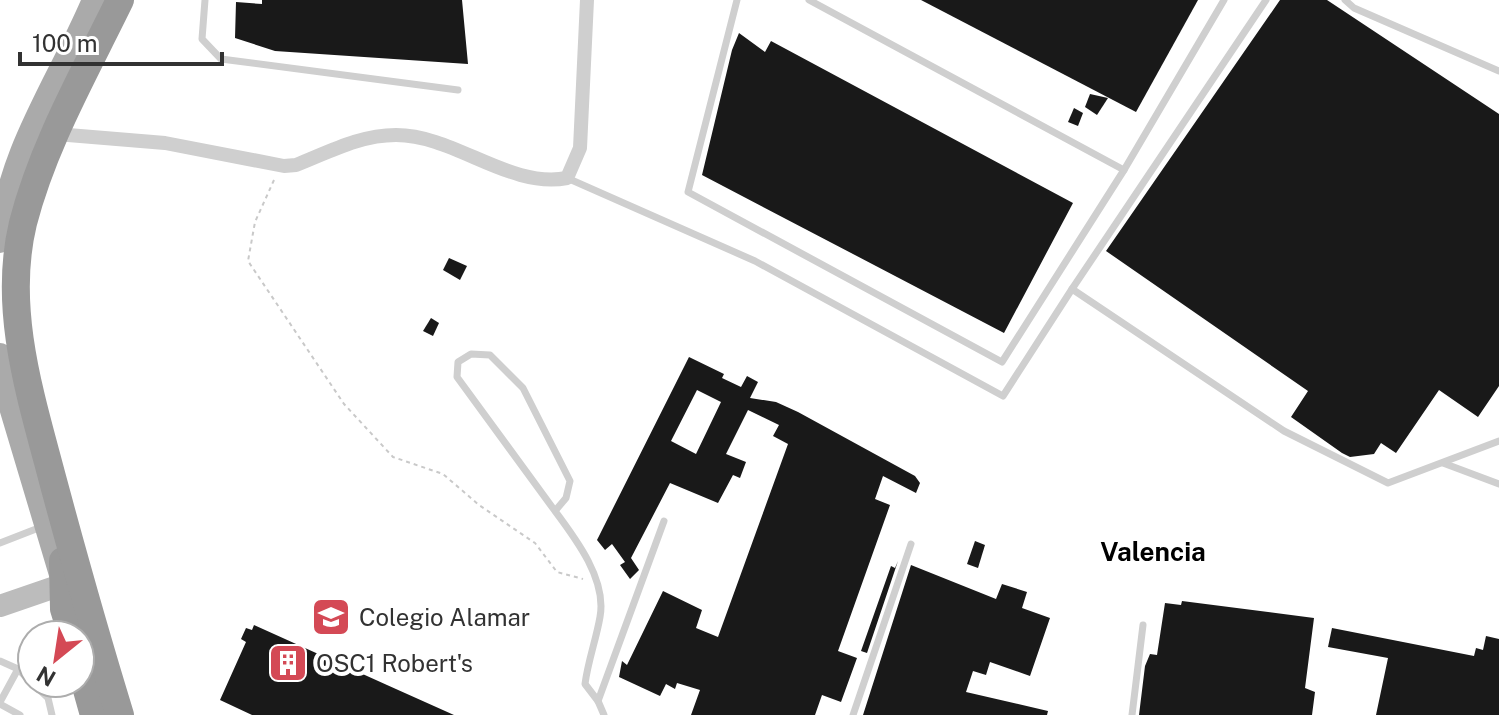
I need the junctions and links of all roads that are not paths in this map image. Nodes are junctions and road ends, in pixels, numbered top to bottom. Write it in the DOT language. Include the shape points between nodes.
graph roads {
  1 [pos="78,0"];
  2 [pos="94,0"];
  3 [pos="107,0"];
  4 [pos="120,0"];
  5 [pos="205,0"];
  6 [pos="587,0"];
  7 [pos="737,0"];
  8 [pos="809,0"];
  9 [pos="1224,0"];
  10 [pos="1266,0"];
  11 [pos="1345,0"];
  12 [pos="1499,71"];
  13 [pos="458,90"];
  14 [pos="56,134"];
  15 [pos="1124,170"];
  16 [pos="0,172"];
  17 [pos="567,178"];
  18 [pos="0,241"];
  19 [pos="1072,289"];
  20 [pos="0,355"];
  21 [pos="0,409"];
  22 [pos="1499,441"];
  23 [pos="1443,463"];
  24 [pos="1499,484"];
  25 [pos="555,511"];
  26 [pos="664,521"];
  27 [pos="36,529"];
  28 [pos="0,543"];
  29 [pos="911,544"];
  30 [pos="59,586"];
  31 [pos="0,606"];
  32 [pos="75,619"];
  33 [pos="75,619"];
  34 [pos="1143,625"];
  35 [pos="96,664"];
  36 [pos="16,673"];
  37 [pos="598,701"];
  38 [pos="0,703"];
  39 [pos="20,715"];
  40 [pos="120,715"];
  41 [pos="604,715"];
  42 [pos="853,715"];
  43 [pos="1132,715"];
  1 -- 16 [label="main road" via="24,109"];
  2 -- 18 [label="main road" via="26,139 11,180"];
  3 -- 30 [label="highway" via="30,161 13,213 5,264 9,356 56,523"];
  4 -- 14 [label="highway"];
  5 -- 13 [label="lane" via="202,39 221,59"];
  6 -- 17 [label="street" via="580,148"];
  7 -- 15 [label="lane" via="688,192 1002,362"];
  8 -- 15 [label="lane"];
  9 -- 15 [label="lane"];
  10 -- 19 [label="lane"];
  11 -- 12 [label="lane"];
  14 -- 17 [label="street" via="165,143 284,166 366,137 398,135 421,137 537,179"];
  14 -- 33 [label="highway" via="24,222 18,257 20,356"];
  17 -- 19 [label="lane" via="755,261 1003,396"];
  19 -- 23 [label="lane" via="1284,431 1388,483"];
  20 -- 30 [label="main road"];
  21 -- 27 [label="main road"];
  22 -- 23 [label="lane"];
  23 -- 24 [label="lane"];
  25 -- 25 [label="lane" via="566,498 570,481 523,388 490,355 471,354 458,362 457,377"];
  25 -- 37 [label="lane" via="599,590 600,618 585,684"];
  26 -- 37 [label="lane"];
  27 -- 28 [label="lane"];
  27 -- 30 [label="main road"];
  29 -- 42 [label="lane"];
  30 -- 31 [label="street"];
  30 -- 32 [label="highway"];
  34 -- 43 [label="lane"];
  35 -- 40 [label="highway"];
  36 -- 38 [label="lane"];
  37 -- 41 [label="lane"];
  38 -- 39 [label="lane"];
}
